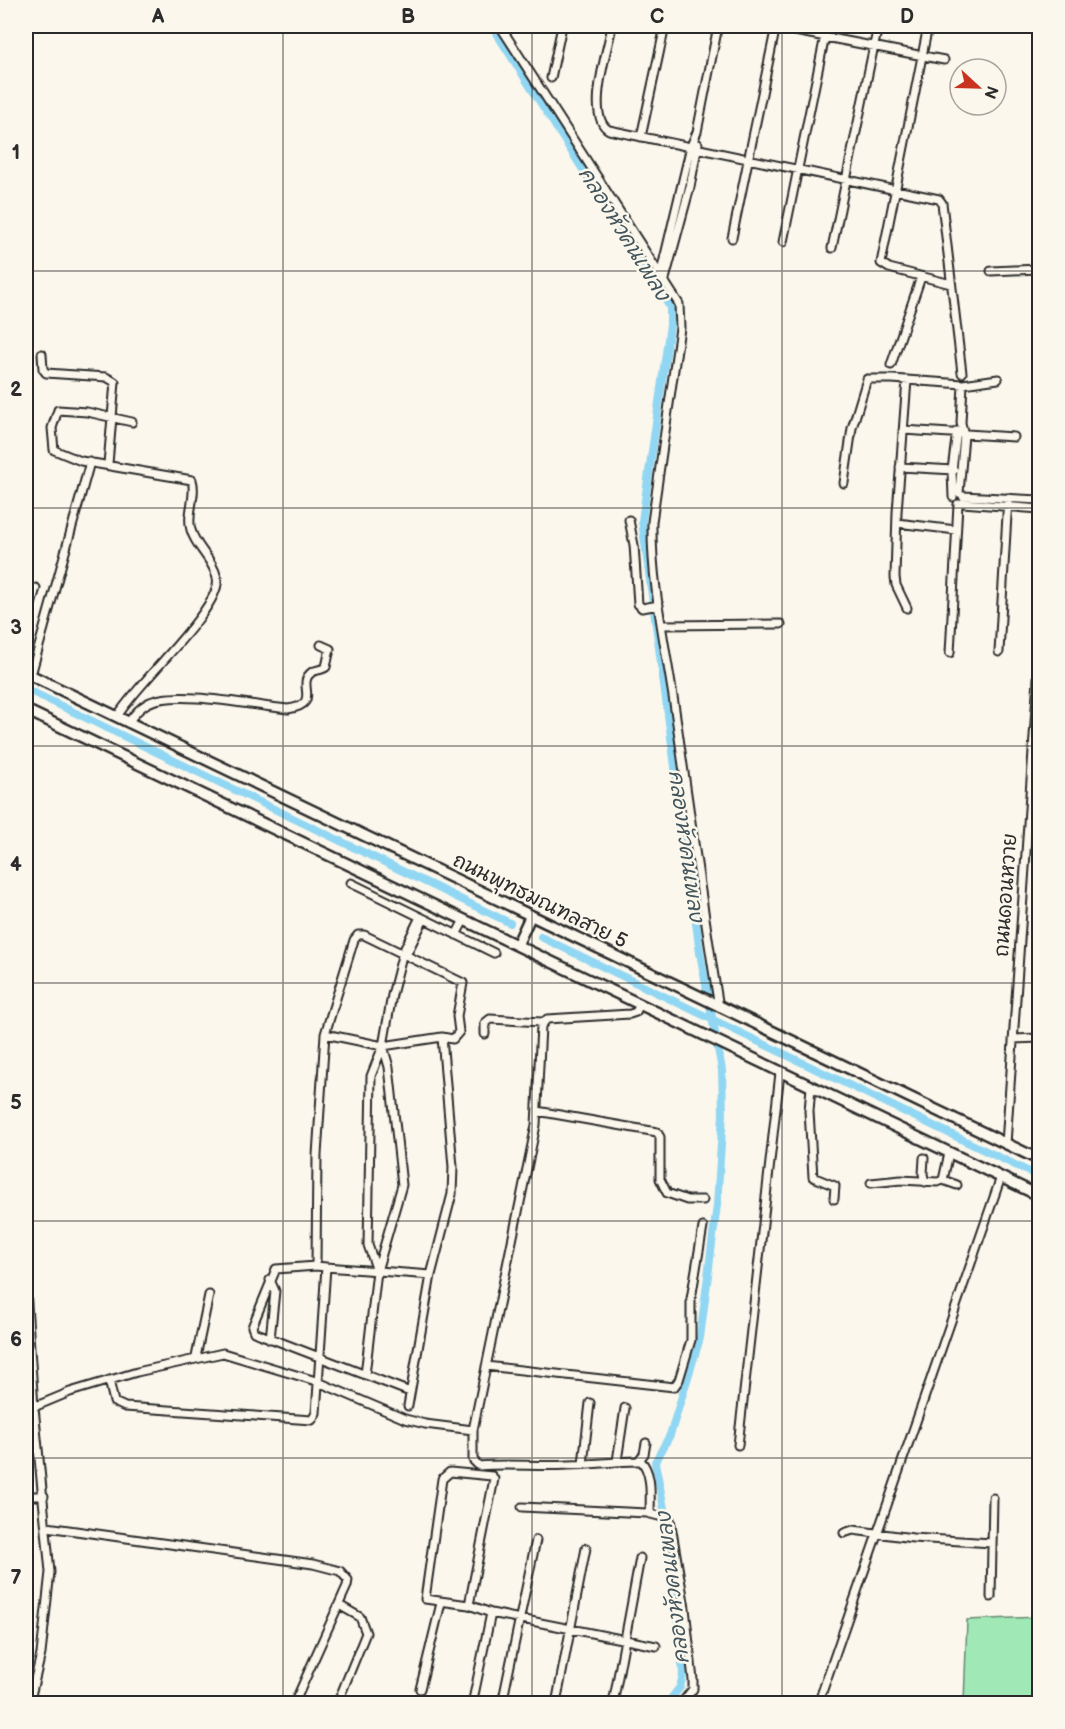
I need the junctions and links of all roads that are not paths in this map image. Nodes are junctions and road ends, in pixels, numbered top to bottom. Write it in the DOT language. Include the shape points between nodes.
graph roads {
  1 [pos="500,26"];
  2 [pos="562,26"];
  3 [pos="612,26"];
  4 [pos="665,26"];
  5 [pos="718,26"];
  6 [pos="773,26"];
  7 [pos="827,26"];
  8 [pos="878,26"];
  9 [pos="928,26"];
  10 [pos="825,36"];
  11 [pos="873,46"];
  12 [pos="922,56"];
  13 [pos="944,60"];
  14 [pos="551,78"];
  15 [pos="641,137"];
  16 [pos="694,147"];
  17 [pos="747,158"];
  18 [pos="798,170"];
  19 [pos="847,179"];
  20 [pos="896,189"];
  21 [pos="732,238"];
  22 [pos="783,242"];
  23 [pos="832,248"];
  24 [pos="1040,269"];
  25 [pos="992,271"];
  26 [pos="661,272"];
  27 [pos="921,277"];
  28 [pos="666,279"];
  29 [pos="951,284"];
  30 [pos="42,354"];
  31 [pos="891,365"];
  32 [pos="962,373"];
  33 [pos="998,379"];
  34 [pos="907,380"];
  35 [pos="963,384"];
  36 [pos="112,418"];
  37 [pos="132,422"];
  38 [pos="903,430"];
  39 [pos="960,434"];
  40 [pos="1014,437"];
  41 [pos="90,462"];
  42 [pos="108,464"];
  43 [pos="900,467"];
  44 [pos="956,470"];
  45 [pos="844,483"];
  46 [pos="959,499"];
  47 [pos="1040,500"];
  48 [pos="1008,502"];
  49 [pos="1040,509"];
  50 [pos="629,520"];
  51 [pos="897,523"];
  52 [pos="956,530"];
  53 [pos="36,588"];
  54 [pos="656,605"];
  55 [pos="907,608"];
  56 [pos="26,622"];
  57 [pos="780,624"];
  58 [pos="663,625"];
  59 [pos="321,645"];
  60 [pos="1040,649"];
  61 [pos="999,652"];
  62 [pos="950,653"];
  63 [pos="28,674"];
  64 [pos="26,710"];
  65 [pos="117,717"];
  66 [pos="128,723"];
  67 [pos="351,883"];
  68 [pos="530,917"];
  69 [pos="422,918"];
  70 [pos="465,920"];
  71 [pos="456,935"];
  72 [pos="517,945"];
  73 [pos="494,953"];
  74 [pos="404,955"];
  75 [pos="639,1006"];
  76 [pos="720,1007"];
  77 [pos="542,1022"];
  78 [pos="325,1034"];
  79 [pos="485,1034"];
  80 [pos="442,1037"];
  81 [pos="1040,1038"];
  82 [pos="1013,1039"];
  83 [pos="383,1046"];
  84 [pos="780,1073"];
  85 [pos="811,1088"];
  86 [pos="537,1111"];
  87 [pos="1006,1144"];
  88 [pos="949,1153"];
  89 [pos="924,1158"];
  90 [pos="1040,1160"];
  91 [pos="1001,1177"];
  92 [pos="943,1180"];
  93 [pos="925,1182"];
  94 [pos="871,1183"];
  95 [pos="957,1185"];
  96 [pos="1040,1196"];
  97 [pos="834,1199"];
  98 [pos="703,1200"];
  99 [pos="703,1227"];
  100 [pos="316,1266"];
  101 [pos="326,1267"];
  102 [pos="377,1271"];
  103 [pos="431,1275"];
  104 [pos="270,1280"];
  105 [pos="26,1289"];
  106 [pos="209,1295"];
  107 [pos="270,1340"];
  108 [pos="318,1356"];
  109 [pos="196,1357"];
  110 [pos="486,1366"];
  111 [pos="364,1375"];
  112 [pos="29,1380"];
  113 [pos="109,1380"];
  114 [pos="316,1381"];
  115 [pos="410,1392"];
  116 [pos="590,1403"];
  117 [pos="408,1406"];
  118 [pos="34,1407"];
  119 [pos="626,1408"];
  120 [pos="473,1430"];
  121 [pos="646,1443"];
  122 [pos="738,1445"];
  123 [pos="640,1460"];
  124 [pos="617,1461"];
  125 [pos="583,1464"];
  126 [pos="26,1496"];
  127 [pos="44,1496"];
  128 [pos="993,1498"];
  129 [pos="522,1506"];
  130 [pos="650,1514"];
  131 [pos="47,1527"];
  132 [pos="844,1533"];
  133 [pos="876,1534"];
  134 [pos="536,1540"];
  135 [pos="992,1543"];
  136 [pos="586,1548"];
  137 [pos="640,1558"];
  138 [pos="1040,1569"];
  139 [pos="991,1597"];
  140 [pos="1040,1600"];
  141 [pos="441,1603"];
  142 [pos="339,1605"];
  143 [pos="469,1605"];
  144 [pos="491,1613"];
  145 [pos="519,1619"];
  146 [pos="572,1628"];
  147 [pos="625,1639"];
  148 [pos="656,1646"];
  149 [pos="420,1689"];
  150 [pos="472,1700"];
  151 [pos="29,1704"];
  152 [pos="294,1704"];
  153 [pos="338,1704"];
  154 [pos="502,1704"];
  155 [pos="556,1704"];
  156 [pos="613,1704"];
  157 [pos="681,1704"];
  158 [pos="818,1704"];
  1 -- 26 [label="street" via="593,174"];
  2 -- 14 [label="street"];
  3 -- 15 [label="street" via="597,113 609,130"];
  4 -- 15 [label="street"];
  5 -- 16 [label="street"];
  6 -- 10 [label="street"];
  6 -- 17 [label="street"];
  7 -- 10 [label="street"];
  8 -- 11 [label="street"];
  9 -- 12 [label="street"];
  10 -- 11 [label="street"];
  10 -- 18 [label="street"];
  11 -- 12 [label="street"];
  11 -- 19 [label="street"];
  12 -- 13 [label="street"];
  12 -- 20 [label="street"];
  15 -- 16 [label="street"];
  16 -- 17 [label="street"];
  16 -- 26 [label="street"];
  16 -- 28 [label="street"];
  17 -- 18 [label="street"];
  17 -- 21 [label="street"];
  18 -- 19 [label="street"];
  18 -- 22 [label="street"];
  19 -- 20 [label="street"];
  19 -- 23 [label="street"];
  20 -- 27 [label="street" via="881,263"];
  20 -- 29 [label="street" via="933,197 942,203"];
  24 -- 25 [label="street"];
  26 -- 28 [label="street"];
  27 -- 29 [label="street"];
  27 -- 31 [label="street"];
  28 -- 54 [label="street" via="677,298 681,316 652,522"];
  29 -- 32 [label="street"];
  30 -- 36 [label="street" via="46,373 111,378 116,390"];
  33 -- 35 [label="street"];
  34 -- 35 [label="street"];
  34 -- 38 [label="street"];
  34 -- 45 [label="street" via="867,379 852,428"];
  35 -- 39 [label="street"];
  36 -- 37 [label="street"];
  36 -- 41 [label="street" via="64,409 54,416 54,450"];
  36 -- 42 [label="street"];
  38 -- 39 [label="street"];
  38 -- 43 [label="street"];
  39 -- 40 [label="street"];
  39 -- 44 [label="street"];
  41 -- 42 [label="street"];
  41 -- 63 [label="street"];
  42 -- 65 [label="street" via="192,480 191,531 218,580 214,599"];
  43 -- 44 [label="street"];
  43 -- 51 [label="street"];
  44 -- 46 [label="street"];
  46 -- 48 [label="street"];
  46 -- 52 [label="street"];
  47 -- 48 [label="street"];
  48 -- 49 [label="street"];
  48 -- 61 [label="street"];
  50 -- 54 [label="street" via="638,604 644,608"];
  51 -- 52 [label="street"];
  51 -- 55 [label="street" via="895,577"];
  52 -- 62 [label="street"];
  53 -- 56 [label="street"];
  54 -- 58 [label="street"];
  57 -- 58 [label="street"];
  58 -- 76 [label="street" via="697,880"];
  59 -- 66 [label="street" via="330,649 328,662 309,676 306,702 301,707 172,697 149,702"];
  60 -- 82 [label="street, ถนนดอนหวาย"];
  63 -- 65 [label="main road, ถนนพุทธมณฑลสาย 5"];
  64 -- 70 [label="main road"];
  65 -- 66 [label="main road, ถนนพุทธมณฑลสาย 5"];
  66 -- 68 [label="main road, ถนนพุทธมณฑลสาย 5"];
  67 -- 69 [label="street"];
  68 -- 72 [label="main road"];
  68 -- 76 [label="main road, ถนนพุทธมณฑลสาย 5"];
  69 -- 71 [label="street"];
  69 -- 74 [label="street"];
  70 -- 71 [label="street"];
  70 -- 72 [label="main road"];
  71 -- 73 [label="street"];
  72 -- 75 [label="main road"];
  74 -- 78 [label="street" via="358,935"];
  74 -- 80 [label="street" via="463,983 457,1036 453,1040"];
  74 -- 83 [label="street"];
  75 -- 77 [label="street" via="630,1014"];
  75 -- 84 [label="main road"];
  76 -- 87 [label="main road, ถนนพุทธมณฑลสาย 5"];
  77 -- 79 [label="street" via="490,1019 485,1023"];
  77 -- 86 [label="street"];
  78 -- 83 [label="street"];
  78 -- 100 [label="street" via="317,1155"];
  80 -- 83 [label="street"];
  80 -- 103 [label="street" via="453,1179"];
  81 -- 82 [label="street"];
  82 -- 87 [label="street, ถนนดอนหวาย"];
  83 -- 102 [label="street" via="371,1076 369,1141 368,1245"];
  83 -- 102 [label="street" via="389,1066 402,1185"];
  84 -- 85 [label="main road"];
  84 -- 122 [label="street"];
  85 -- 88 [label="main road"];
  85 -- 97 [label="street" via="813,1177 835,1186"];
  86 -- 98 [label="street" via="657,1132 660,1179 667,1193 687,1200"];
  86 -- 110 [label="street"];
  87 -- 90 [label="main road, ถนนพุทธมณฑลสาย 5"];
  88 -- 91 [label="main road"];
  88 -- 92 [label="street"];
  89 -- 93 [label="street"];
  91 -- 96 [label="main road"];
  91 -- 133 [label="street"];
  92 -- 93 [label="street"];
  92 -- 95 [label="street"];
  93 -- 94 [label="street"];
  99 -- 110 [label="street" via="691,1299 692,1334 674,1387"];
  100 -- 101 [label="street"];
  100 -- 104 [label="street" via="278,1268"];
  101 -- 102 [label="street"];
  101 -- 108 [label="street"];
  102 -- 103 [label="street"];
  102 -- 111 [label="street"];
  103 -- 115 [label="street"];
  104 -- 107 [label="street" via="275,1291"];
  104 -- 107 [label="street" via="252,1327"];
  105 -- 112 [label="street"];
  106 -- 109 [label="street"];
  107 -- 108 [label="street"];
  108 -- 111 [label="street"];
  108 -- 114 [label="street"];
  109 -- 113 [label="street"];
  109 -- 114 [label="street" via="236,1355"];
  110 -- 120 [label="street"];
  111 -- 115 [label="street"];
  112 -- 118 [label="street"];
  113 -- 114 [label="street" via="114,1402 125,1407 308,1421 315,1413"];
  113 -- 118 [label="street"];
  114 -- 120 [label="street" via="405,1419"];
  115 -- 117 [label="street"];
  116 -- 125 [label="street"];
  118 -- 127 [label="street"];
  119 -- 124 [label="street"];
  120 -- 125 [label="street" via="474,1460 479,1466"];
  121 -- 123 [label="street"];
  123 -- 124 [label="street"];
  123 -- 130 [label="street" via="649,1477"];
  124 -- 125 [label="street"];
  126 -- 127 [label="street"];
  127 -- 131 [label="street"];
  128 -- 135 [label="street"];
  129 -- 130 [label="street"];
  130 -- 157 [label="street" via="667,1517 672,1523 694,1685"];
  131 -- 142 [label="street" via="334,1569 348,1580"];
  131 -- 151 [label="street" via="49,1592 41,1654"];
  132 -- 133 [label="street" via="853,1530"];
  133 -- 135 [label="street"];
  133 -- 158 [label="street"];
  134 -- 145 [label="street"];
  135 -- 139 [label="street"];
  136 -- 146 [label="street"];
  137 -- 147 [label="street"];
  138 -- 140 [label="street"];
  141 -- 143 [label="street"];
  141 -- 143 [label="street" via="425,1599 425,1590 442,1479 450,1472 494,1479"];
  141 -- 149 [label="street"];
  142 -- 152 [label="street"];
  142 -- 153 [label="street" via="360,1617 366,1633"];
  143 -- 144 [label="street"];
  144 -- 145 [label="street"];
  144 -- 150 [label="street"];
  145 -- 146 [label="street"];
  145 -- 154 [label="street"];
  146 -- 147 [label="street"];
  146 -- 155 [label="street"];
  147 -- 148 [label="street"];
  147 -- 156 [label="street"];
}
